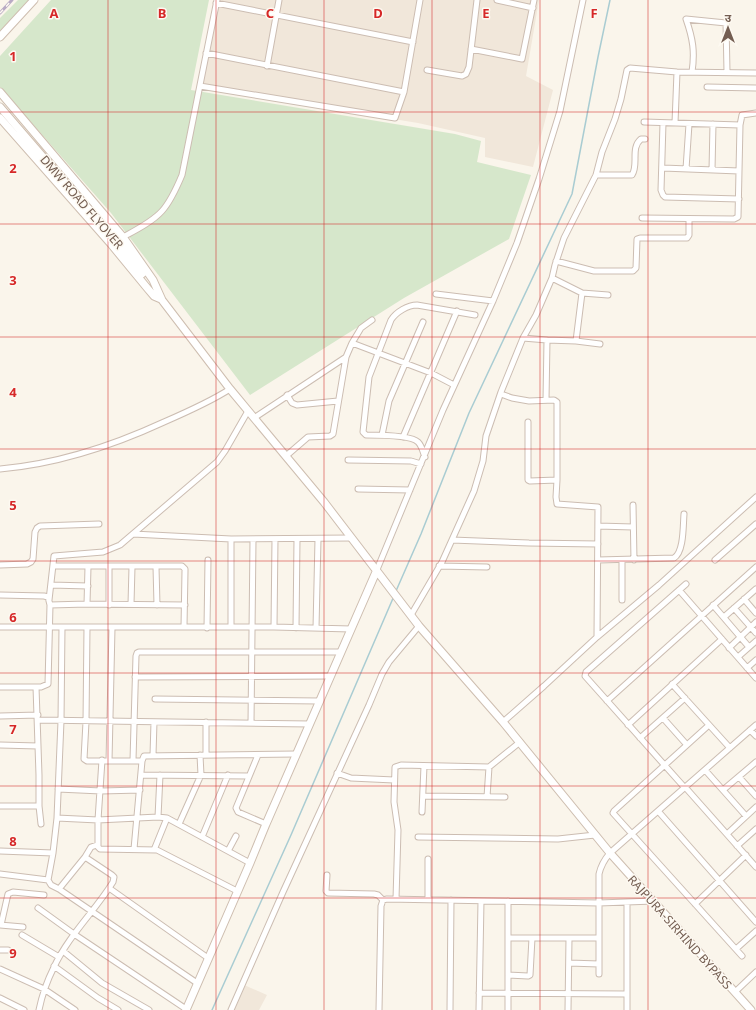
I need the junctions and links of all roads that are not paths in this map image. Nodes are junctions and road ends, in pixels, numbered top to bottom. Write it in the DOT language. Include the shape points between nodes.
graph roads {
  1 [pos="34,0"];
  2 [pos="279,0"];
  3 [pos="420,0"];
  4 [pos="477,0"];
  5 [pos="497,0"];
  6 [pos="534,0"];
  7 [pos="583,0"];
  8 [pos="216,2"];
  9 [pos="533,8"];
  10 [pos="276,15"];
  11 [pos="0,37"];
  12 [pos="413,42"];
  13 [pos="471,49"];
  14 [pos="206,53"];
  15 [pos="267,66"];
  16 [pos="427,70"];
  17 [pos="677,72"];
  18 [pos="692,72"];
  19 [pos="727,72"];
  20 [pos="756,73"];
  21 [pos="200,86"];
  22 [pos="707,87"];
  23 [pos="756,88"];
  24 [pos="0,92"];
  25 [pos="404,92"];
  26 [pos="0,107"];
  27 [pos="756,113"];
  28 [pos="0,118"];
  29 [pos="644,122"];
  30 [pos="663,123"];
  31 [pos="675,123"];
  32 [pos="688,124"];
  33 [pos="713,124"];
  34 [pos="740,125"];
  35 [pos="645,139"];
  36 [pos="663,168"];
  37 [pos="686,169"];
  38 [pos="712,170"];
  39 [pos="739,171"];
  40 [pos="596,175"];
  41 [pos="739,199"];
  42 [pos="642,218"];
  43 [pos="689,219"];
  44 [pos="123,237"];
  45 [pos="556,261"];
  46 [pos="552,278"];
  47 [pos="582,293"];
  48 [pos="436,294"];
  49 [pos="608,295"];
  50 [pos="162,300"];
  51 [pos="493,301"];
  52 [pos="457,311"];
  53 [pos="475,315"];
  54 [pos="372,320"];
  55 [pos="423,322"];
  56 [pos="523,338"];
  57 [pos="547,340"];
  58 [pos="576,341"];
  59 [pos="352,343"];
  60 [pos="600,344"];
  61 [pos="378,354"];
  62 [pos="346,357"];
  63 [pos="405,364"];
  64 [pos="430,373"];
  65 [pos="454,384"];
  66 [pos="230,389"];
  67 [pos="500,394"];
  68 [pos="287,395"];
  69 [pos="546,400"];
  70 [pos="338,401"];
  71 [pos="248,411"];
  72 [pos="254,418"];
  73 [pos="528,422"];
  74 [pos="382,435"];
  75 [pos="403,437"];
  76 [pos="286,456"];
  77 [pos="424,457"];
  78 [pos="348,460"];
  79 [pos="421,464"];
  80 [pos="0,469"];
  81 [pos="557,480"];
  82 [pos="358,489"];
  83 [pos="410,490"];
  84 [pos="756,497"];
  85 [pos="633,505"];
  86 [pos="684,514"];
  87 [pos="100,524"];
  88 [pos="756,524"];
  89 [pos="598,526"];
  90 [pos="633,527"];
  91 [pos="133,534"];
  92 [pos="318,538"];
  93 [pos="351,538"];
  94 [pos="230,539"];
  95 [pos="275,539"];
  96 [pos="297,539"];
  97 [pos="253,540"];
  98 [pos="452,540"];
  99 [pos="598,544"];
  100 [pos="208,560"];
  101 [pos="598,560"];
  102 [pos="622,560"];
  103 [pos="634,560"];
  104 [pos="715,560"];
  105 [pos="0,565"];
  106 [pos="53,566"];
  107 [pos="439,566"];
  108 [pos="88,567"];
  109 [pos="109,567"];
  110 [pos="132,567"];
  111 [pos="156,567"];
  112 [pos="487,567"];
  113 [pos="755,569"];
  114 [pos="378,574"];
  115 [pos="686,584"];
  116 [pos="51,585"];
  117 [pos="88,586"];
  118 [pos="756,589"];
  119 [pos="679,590"];
  120 [pos="0,595"];
  121 [pos="744,599"];
  122 [pos="622,600"];
  123 [pos="50,603"];
  124 [pos="87,604"];
  125 [pos="108,604"];
  126 [pos="131,604"];
  127 [pos="157,605"];
  128 [pos="184,605"];
  129 [pos="713,605"];
  130 [pos="734,608"];
  131 [pos="409,612"];
  132 [pos="756,613"];
  133 [pos="701,615"];
  134 [pos="724,617"];
  135 [pos="756,622"];
  136 [pos="49,626"];
  137 [pos="419,626"];
  138 [pos="0,627"];
  139 [pos="62,627"];
  140 [pos="87,627"];
  141 [pos="184,627"];
  142 [pos="231,627"];
  143 [pos="252,627"];
  144 [pos="274,627"];
  145 [pos="750,627"];
  146 [pos="112,628"];
  147 [pos="207,628"];
  148 [pos="296,628"];
  149 [pos="316,628"];
  150 [pos="351,629"];
  151 [pos="756,633"];
  152 [pos="597,637"];
  153 [pos="741,637"];
  154 [pos="722,639"];
  155 [pos="756,641"];
  156 [pos="749,647"];
  157 [pos="729,648"];
  158 [pos="252,652"];
  159 [pos="341,652"];
  160 [pos="738,657"];
  161 [pos="756,660"];
  162 [pos="747,668"];
  163 [pos="252,676"];
  164 [pos="330,676"];
  165 [pos="135,677"];
  166 [pos="756,678"];
  167 [pos="672,684"];
  168 [pos="0,687"];
  169 [pos="36,687"];
  170 [pos="685,698"];
  171 [pos="155,699"];
  172 [pos="252,700"];
  173 [pos="319,701"];
  174 [pos="607,701"];
  175 [pos="0,716"];
  176 [pos="38,718"];
  177 [pos="663,718"];
  178 [pos="61,721"];
  179 [pos="86,722"];
  180 [pos="109,722"];
  181 [pos="134,722"];
  182 [pos="154,722"];
  183 [pos="206,722"];
  184 [pos="503,722"];
  185 [pos="251,723"];
  186 [pos="310,724"];
  187 [pos="628,725"];
  188 [pos="709,725"];
  189 [pos="756,725"];
  190 [pos="750,730"];
  191 [pos="756,736"];
  192 [pos="640,738"];
  193 [pos="520,742"];
  194 [pos="0,745"];
  195 [pos="687,745"];
  196 [pos="38,746"];
  197 [pos="730,748"];
  198 [pos="296,754"];
  199 [pos="153,755"];
  200 [pos="203,755"];
  201 [pos="258,755"];
  202 [pos="102,760"];
  203 [pos="109,760"];
  204 [pos="133,760"];
  205 [pos="142,761"];
  206 [pos="756,762"];
  207 [pos="664,765"];
  208 [pos="424,766"];
  209 [pos="489,767"];
  210 [pos="705,770"];
  211 [pos="338,773"];
  212 [pos="141,775"];
  213 [pos="160,775"];
  214 [pos="201,775"];
  215 [pos="228,775"];
  216 [pos="249,776"];
  217 [pos="739,777"];
  218 [pos="394,780"];
  219 [pos="685,787"];
  220 [pos="58,790"];
  221 [pos="140,790"];
  222 [pos="723,790"];
  223 [pos="101,791"];
  224 [pos="423,796"];
  225 [pos="487,796"];
  226 [pos="756,796"];
  227 [pos="505,797"];
  228 [pos="0,806"];
  229 [pos="39,806"];
  230 [pos="756,807"];
  231 [pos="658,811"];
  232 [pos="422,812"];
  233 [pos="746,816"];
  234 [pos="137,817"];
  235 [pos="158,817"];
  236 [pos="57,818"];
  237 [pos="166,818"];
  238 [pos="98,820"];
  239 [pos="41,824"];
  240 [pos="179,824"];
  241 [pos="266,824"];
  242 [pos="756,829"];
  243 [pos="632,834"];
  244 [pos="727,834"];
  245 [pos="595,835"];
  246 [pos="236,836"];
  247 [pos="202,837"];
  248 [pos="418,837"];
  249 [pos="98,846"];
  250 [pos="737,846"];
  251 [pos="134,848"];
  252 [pos="154,850"];
  253 [pos="0,851"];
  254 [pos="228,851"];
  255 [pos="54,853"];
  256 [pos="610,853"];
  257 [pos="746,855"];
  258 [pos="85,857"];
  259 [pos="428,859"];
  260 [pos="250,863"];
  261 [pos="756,867"];
  262 [pos="0,874"];
  263 [pos="327,875"];
  264 [pos="48,880"];
  265 [pos="720,881"];
  266 [pos="109,888"];
  267 [pos="59,889"];
  268 [pos="237,891"];
  269 [pos="44,895"];
  270 [pos="396,899"];
  271 [pos="428,899"];
  272 [pos="383,900"];
  273 [pos="451,900"];
  274 [pos="481,901"];
  275 [pos="508,901"];
  276 [pos="654,901"];
  277 [pos="627,902"];
  278 [pos="599,903"];
  279 [pos="695,904"];
  280 [pos="38,908"];
  281 [pos="92,911"];
  282 [pos="756,922"];
  283 [pos="0,925"];
  284 [pos="23,927"];
  285 [pos="756,931"];
  286 [pos="74,934"];
  287 [pos="22,935"];
  288 [pos="508,938"];
  289 [pos="532,938"];
  290 [pos="569,938"];
  291 [pos="599,938"];
  292 [pos="736,949"];
  293 [pos="0,950"];
  294 [pos="8,950"];
  295 [pos="63,951"];
  296 [pos="742,956"];
  297 [pos="59,957"];
  298 [pos="208,958"];
  299 [pos="569,963"];
  300 [pos="599,964"];
  301 [pos="54,966"];
  302 [pos="0,969"];
  303 [pos="756,972"];
  304 [pos="599,974"];
  305 [pos="508,975"];
  306 [pos="198,983"];
  307 [pos="44,988"];
  308 [pos="508,992"];
  309 [pos="735,992"];
  310 [pos="479,993"];
  311 [pos="568,993"];
  312 [pos="627,994"];
  313 [pos="0,998"];
  314 [pos="186,1009"];
  315 [pos="24,1010"];
  316 [pos="39,1010"];
  317 [pos="75,1010"];
  318 [pos="118,1010"];
  319 [pos="149,1010"];
  320 [pos="231,1010"];
  321 [pos="379,1010"];
  322 [pos="450,1010"];
  323 [pos="479,1010"];
  324 [pos="508,1010"];
  325 [pos="568,1010"];
  326 [pos="627,1010"];
  327 [pos="751,1010"];
  1 -- 11 [label="main road"];
  2 -- 10 [label="street"];
  3 -- 12 [label="street"];
  4 -- 13 [label="street"];
  5 -- 9 [label="street"];
  6 -- 9 [label="street"];
  7 -- 51 [label="street" via="560,111 517,243"];
  8 -- 10 [label="street"];
  8 -- 14 [label="street"];
  9 -- 13 [label="street" via="522,59"];
  10 -- 12 [label="street"];
  10 -- 15 [label="street"];
  12 -- 25 [label="street"];
  13 -- 16 [label="street" via="468,70 462,76"];
  14 -- 15 [label="street"];
  14 -- 21 [label="street"];
  15 -- 25 [label="street"];
  17 -- 18 [label="street"];
  17 -- 31 [label="street"];
  17 -- 40 [label="street" via="630,68 627,70 621,99"];
  18 -- 19 [label="street"];
  18 -- 19 [label="street" via="693,41 686,19 726,23"];
  19 -- 20 [label="street"];
  21 -- 25 [label="street" via="392,118 396,116"];
  21 -- 44 [label="street" via="182,175 177,186 162,211"];
  22 -- 23 [label="street"];
  24 -- 44 [label="main road"];
  26 -- 50 [label="main road, DMW ROAD FLYOVER" via="118,241"];
  27 -- 34 [label="street" via="742,115"];
  28 -- 50 [label="main road" via="154,296"];
  29 -- 30 [label="street"];
  30 -- 31 [label="street"];
  30 -- 36 [label="street"];
  31 -- 32 [label="street"];
  32 -- 33 [label="street"];
  32 -- 37 [label="street"];
  33 -- 34 [label="street"];
  33 -- 38 [label="street"];
  34 -- 39 [label="street"];
  35 -- 40 [label="street" via="637,143 632,175"];
  36 -- 37 [label="street"];
  36 -- 41 [label="street" via="661,190 665,197"];
  37 -- 38 [label="street"];
  38 -- 39 [label="street"];
  39 -- 41 [label="street"];
  40 -- 45 [label="street" via="564,238"];
  41 -- 43 [label="street" via="736,218"];
  42 -- 43 [label="street"];
  43 -- 45 [label="street" via="687,238 637,239 636,268 633,271 594,271"];
  44 -- 50 [label="main road" via="152,280"];
  45 -- 46 [label="street"];
  46 -- 47 [label="street"];
  46 -- 56 [label="street"];
  47 -- 49 [label="street"];
  47 -- 58 [label="street"];
  48 -- 51 [label="street"];
  50 -- 66 [label="main road, RAJPURA-SIRHIND BYPASS"];
  51 -- 65 [label="street"];
  52 -- 53 [label="street"];
  52 -- 61 [label="street" via="410,306 394,316"];
  52 -- 64 [label="street"];
  54 -- 59 [label="street" via="361,328"];
  55 -- 63 [label="street"];
  56 -- 57 [label="street"];
  56 -- 67 [label="street"];
  57 -- 58 [label="street"];
  57 -- 69 [label="street"];
  58 -- 60 [label="street"];
  59 -- 61 [label="street"];
  59 -- 62 [label="street"];
  61 -- 63 [label="street"];
  61 -- 74 [label="street" via="369,377 363,431 366,435"];
  62 -- 68 [label="street"];
  62 -- 70 [label="street"];
  63 -- 64 [label="street"];
  63 -- 74 [label="street" via="389,401"];
  64 -- 65 [label="street"];
  64 -- 75 [label="street"];
  65 -- 77 [label="street"];
  66 -- 71 [label="main road, RAJPURA-SIRHIND BYPASS"];
  66 -- 80 [label="street" via="131,437 91,451 32,465"];
  67 -- 69 [label="street" via="522,400"];
  67 -- 98 [label="street" via="486,436 483,461 474,491"];
  68 -- 70 [label="street" via="297,405"];
  68 -- 72 [label="street"];
  69 -- 81 [label="street" via="554,400 558,404"];
  70 -- 76 [label="street" via="332,436 308,437"];
  71 -- 72 [label="main road, RAJPURA-SIRHIND BYPASS"];
  71 -- 91 [label="street" via="217,462"];
  72 -- 76 [label="main road, RAJPURA-SIRHIND BYPASS"];
  73 -- 81 [label="street" via="528,480"];
  74 -- 75 [label="street"];
  75 -- 77 [label="street" via="418,442"];
  76 -- 93 [label="main road, RAJPURA-SIRHIND BYPASS"];
  77 -- 79 [label="street"];
  78 -- 79 [label="street" via="411,461"];
  79 -- 83 [label="street"];
  81 -- 89 [label="street" via="557,504 596,506"];
  82 -- 83 [label="street"];
  83 -- 114 [label="street"];
  84 -- 152 [label="street"];
  85 -- 90 [label="street"];
  86 -- 103 [label="street" via="682,543 677,556"];
  87 -- 105 [label="street" via="40,526 35,532 31,562"];
  88 -- 104 [label="street"];
  89 -- 90 [label="street"];
  89 -- 99 [label="street"];
  90 -- 103 [label="street"];
  91 -- 94 [label="street"];
  91 -- 106 [label="street" via="120,545 103,552 56,555 53,558"];
  92 -- 93 [label="street"];
  92 -- 96 [label="street"];
  92 -- 149 [label="street"];
  93 -- 114 [label="main road, RAJPURA-SIRHIND BYPASS"];
  94 -- 97 [label="street"];
  94 -- 142 [label="street"];
  95 -- 96 [label="street"];
  95 -- 97 [label="street"];
  95 -- 144 [label="street"];
  96 -- 148 [label="street"];
  97 -- 143 [label="street"];
  98 -- 99 [label="street"];
  98 -- 107 [label="street"];
  99 -- 101 [label="street"];
  100 -- 147 [label="street"];
  101 -- 102 [label="street"];
  101 -- 152 [label="street"];
  102 -- 103 [label="street"];
  102 -- 122 [label="street"];
  106 -- 108 [label="street"];
  106 -- 116 [label="street"];
  107 -- 112 [label="street"];
  107 -- 131 [label="street"];
  108 -- 109 [label="street"];
  108 -- 117 [label="street"];
  109 -- 110 [label="street"];
  109 -- 125 [label="street"];
  110 -- 111 [label="street"];
  110 -- 126 [label="street"];
  111 -- 127 [label="street"];
  111 -- 128 [label="street" via="182,566 185,569"];
  113 -- 129 [label="street"];
  114 -- 131 [label="main road, RAJPURA-SIRHIND BYPASS"];
  114 -- 150 [label="main road"];
  115 -- 119 [label="street"];
  116 -- 117 [label="street"];
  116 -- 123 [label="street"];
  117 -- 124 [label="street"];
  118 -- 121 [label="street"];
  119 -- 133 [label="street"];
  119 -- 174 [label="street" via="586,672 587,679"];
  120 -- 123 [label="street" via="44,596"];
  121 -- 130 [label="street"];
  121 -- 132 [label="street"];
  123 -- 124 [label="street"];
  123 -- 136 [label="street"];
  124 -- 125 [label="street"];
  125 -- 126 [label="street"];
  126 -- 127 [label="street"];
  127 -- 128 [label="street"];
  128 -- 141 [label="street"];
  129 -- 133 [label="street"];
  129 -- 134 [label="street"];
  130 -- 134 [label="street"];
  130 -- 145 [label="street"];
  131 -- 137 [label="main road, RAJPURA-SIRHIND BYPASS"];
  133 -- 154 [label="street"];
  133 -- 174 [label="street"];
  134 -- 153 [label="street"];
  135 -- 145 [label="street"];
  136 -- 138 [label="street"];
  136 -- 139 [label="street"];
  136 -- 169 [label="street" via="48,684"];
  137 -- 184 [label="main road, RAJPURA-SIRHIND BYPASS"];
  137 -- 211 [label="street" via="382,674"];
  139 -- 140 [label="street"];
  139 -- 178 [label="street"];
  140 -- 146 [label="street"];
  140 -- 179 [label="street"];
  141 -- 146 [label="street"];
  141 -- 147 [label="street"];
  142 -- 143 [label="street"];
  142 -- 147 [label="street"];
  143 -- 144 [label="street"];
  143 -- 158 [label="street"];
  144 -- 148 [label="street"];
  145 -- 151 [label="street"];
  145 -- 153 [label="street"];
  146 -- 180 [label="street"];
  148 -- 149 [label="street"];
  149 -- 150 [label="street"];
  150 -- 159 [label="main road"];
  152 -- 184 [label="street"];
  153 -- 156 [label="street"];
  153 -- 157 [label="street"];
  154 -- 157 [label="street"];
  154 -- 167 [label="street"];
  155 -- 156 [label="street"];
  156 -- 160 [label="street"];
  157 -- 160 [label="street"];
  158 -- 159 [label="street"];
  158 -- 163 [label="street"];
  158 -- 165 [label="street" via="139,652 136,653"];
  159 -- 164 [label="main road"];
  160 -- 162 [label="street"];
  161 -- 162 [label="street"];
  162 -- 166 [label="street"];
  163 -- 164 [label="street"];
  163 -- 165 [label="street"];
  163 -- 172 [label="street"];
  164 -- 173 [label="main road"];
  165 -- 181 [label="street"];
  167 -- 170 [label="street"];
  167 -- 187 [label="street"];
  168 -- 169 [label="street"];
  169 -- 176 [label="street"];
  170 -- 177 [label="street"];
  170 -- 188 [label="street"];
  171 -- 172 [label="street"];
  172 -- 173 [label="street"];
  172 -- 185 [label="street"];
  173 -- 186 [label="main road"];
  174 -- 187 [label="street"];
  175 -- 176 [label="street"];
  176 -- 178 [label="street"];
  176 -- 196 [label="street"];
  177 -- 192 [label="street"];
  177 -- 195 [label="street"];
  178 -- 179 [label="street"];
  178 -- 220 [label="street"];
  179 -- 180 [label="street"];
  179 -- 202 [label="street" via="84,760"];
  180 -- 181 [label="street"];
  180 -- 203 [label="street"];
  181 -- 182 [label="street"];
  181 -- 204 [label="street"];
  182 -- 183 [label="street"];
  182 -- 199 [label="street"];
  183 -- 185 [label="street"];
  183 -- 200 [label="street"];
  184 -- 193 [label="main road, RAJPURA-SIRHIND BYPASS"];
  185 -- 186 [label="street"];
  186 -- 198 [label="main road"];
  187 -- 192 [label="street"];
  188 -- 195 [label="street"];
  188 -- 197 [label="street"];
  189 -- 190 [label="street"];
  190 -- 191 [label="street"];
  190 -- 197 [label="street"];
  192 -- 207 [label="street"];
  193 -- 209 [label="street"];
  193 -- 245 [label="main road, RAJPURA-SIRHIND BYPASS"];
  194 -- 196 [label="street"];
  195 -- 207 [label="street"];
  196 -- 229 [label="street"];
  197 -- 210 [label="street"];
  198 -- 201 [label="street"];
  198 -- 241 [label="main road"];
  199 -- 200 [label="street"];
  199 -- 205 [label="street" via="144,756"];
  200 -- 201 [label="street"];
  200 -- 214 [label="street"];
  201 -- 216 [label="street"];
  202 -- 203 [label="street"];
  202 -- 223 [label="street"];
  203 -- 204 [label="street"];
  204 -- 205 [label="street"];
  205 -- 212 [label="street"];
  206 -- 217 [label="street"];
  207 -- 219 [label="street"];
  207 -- 243 [label="street" via="614,811 614,816"];
  208 -- 209 [label="street"];
  208 -- 218 [label="street" via="398,766 394,770"];
  208 -- 224 [label="street"];
  209 -- 225 [label="street"];
  210 -- 219 [label="street"];
  210 -- 222 [label="street"];
  211 -- 218 [label="street" via="351,778"];
  211 -- 320 [label="street"];
  212 -- 213 [label="street"];
  212 -- 221 [label="street"];
  213 -- 214 [label="street"];
  213 -- 235 [label="street"];
  214 -- 215 [label="street"];
  214 -- 240 [label="street"];
  215 -- 216 [label="street"];
  215 -- 247 [label="street"];
  216 -- 241 [label="street" via="236,810"];
  217 -- 222 [label="street"];
  217 -- 226 [label="street"];
  218 -- 270 [label="street" via="398,830"];
  219 -- 231 [label="street"];
  219 -- 244 [label="street"];
  220 -- 223 [label="street"];
  220 -- 236 [label="street"];
  221 -- 223 [label="street"];
  221 -- 234 [label="street"];
  222 -- 233 [label="street"];
  223 -- 238 [label="street"];
  224 -- 225 [label="street"];
  224 -- 232 [label="street"];
  225 -- 227 [label="street"];
  228 -- 229 [label="street"];
  229 -- 239 [label="street"];
  230 -- 233 [label="street"];
  231 -- 243 [label="street"];
  231 -- 265 [label="street"];
  233 -- 244 [label="street"];
  234 -- 235 [label="street"];
  234 -- 238 [label="street"];
  234 -- 251 [label="street"];
  235 -- 237 [label="street"];
  236 -- 238 [label="street"];
  236 -- 255 [label="street"];
  237 -- 240 [label="street"];
  237 -- 252 [label="street"];
  238 -- 249 [label="street"];
  240 -- 247 [label="street"];
  241 -- 260 [label="main road"];
  242 -- 250 [label="street"];
  243 -- 256 [label="street"];
  243 -- 279 [label="street"];
  244 -- 250 [label="street"];
  245 -- 248 [label="street" via="558,839"];
  245 -- 256 [label="main road, RAJPURA-SIRHIND BYPASS"];
  246 -- 254 [label="street"];
  247 -- 254 [label="street"];
  249 -- 251 [label="street"];
  249 -- 258 [label="street" via="91,847"];
  250 -- 257 [label="street"];
  251 -- 252 [label="street"];
  252 -- 268 [label="street" via="163,852"];
  253 -- 255 [label="street"];
  254 -- 260 [label="street"];
  255 -- 264 [label="street"];
  256 -- 276 [label="main road, RAJPURA-SIRHIND BYPASS"];
  256 -- 278 [label="street" via="600,866"];
  257 -- 261 [label="street"];
  257 -- 265 [label="street"];
  258 -- 266 [label="street" via="114,877"];
  258 -- 267 [label="street"];
  259 -- 271 [label="street"];
  260 -- 268 [label="main road"];
  262 -- 264 [label="street"];
  263 -- 272 [label="street" via="328,893 374,894"];
  264 -- 267 [label="street"];
  265 -- 279 [label="street"];
  265 -- 282 [label="street"];
  266 -- 281 [label="street"];
  266 -- 298 [label="street"];
  267 -- 281 [label="street"];
  268 -- 298 [label="main road"];
  269 -- 283 [label="street" via="12,892 8,894"];
  270 -- 271 [label="street"];
  270 -- 272 [label="street"];
  271 -- 273 [label="street"];
  272 -- 321 [label="street"];
  273 -- 274 [label="street"];
  273 -- 322 [label="street"];
  274 -- 275 [label="street"];
  274 -- 310 [label="street"];
  275 -- 278 [label="street"];
  275 -- 288 [label="street"];
  276 -- 277 [label="street"];
  276 -- 309 [label="main road, RAJPURA-SIRHIND BYPASS"];
  277 -- 278 [label="street"];
  277 -- 312 [label="street"];
  278 -- 291 [label="street"];
  279 -- 292 [label="street"];
  280 -- 286 [label="street"];
  281 -- 286 [label="street"];
  281 -- 306 [label="street"];
  283 -- 284 [label="street"];
  285 -- 292 [label="street"];
  286 -- 295 [label="street"];
  286 -- 314 [label="street"];
  287 -- 297 [label="street"];
  288 -- 289 [label="street"];
  288 -- 305 [label="street"];
  289 -- 290 [label="street"];
  289 -- 305 [label="street" via="530,975"];
  290 -- 291 [label="street"];
  290 -- 299 [label="street"];
  291 -- 300 [label="street"];
  292 -- 296 [label="street"];
  293 -- 294 [label="street"];
  295 -- 297 [label="street"];
  295 -- 319 [label="street" via="102,983"];
  297 -- 301 [label="street"];
  298 -- 306 [label="main road"];
  299 -- 300 [label="street"];
  299 -- 311 [label="street"];
  300 -- 304 [label="street"];
  301 -- 307 [label="street"];
  301 -- 318 [label="street"];
  302 -- 307 [label="street"];
  303 -- 309 [label="street"];
  305 -- 308 [label="street"];
  306 -- 314 [label="main road"];
  307 -- 316 [label="street"];
  307 -- 317 [label="street"];
  308 -- 310 [label="street"];
  308 -- 311 [label="street"];
  308 -- 324 [label="street"];
  309 -- 327 [label="main road, RAJPURA-SIRHIND BYPASS"];
  310 -- 323 [label="street"];
  311 -- 312 [label="street"];
  311 -- 325 [label="street"];
  312 -- 326 [label="street"];
  313 -- 315 [label="street"];
}
